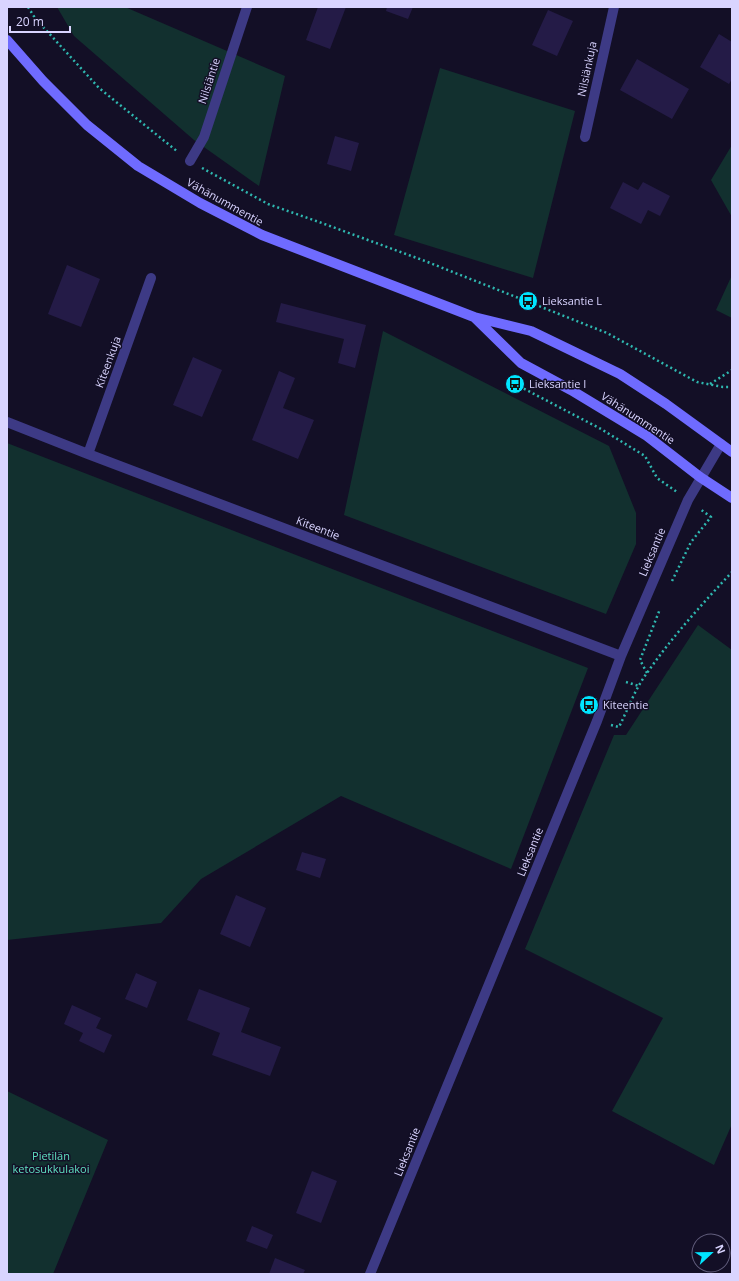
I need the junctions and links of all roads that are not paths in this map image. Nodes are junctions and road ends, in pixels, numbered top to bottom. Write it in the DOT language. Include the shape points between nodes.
graph roads {
  1 [pos="247,7"];
  2 [pos="614,7"];
  3 [pos="7,40"];
  4 [pos="585,137"];
  5 [pos="190,161"];
  6 [pos="151,278"];
  7 [pos="474,317"];
  8 [pos="7,422"];
  9 [pos="720,444"];
  10 [pos="732,452"];
  11 [pos="88,454"];
  12 [pos="700,477"];
  13 [pos="732,498"];
  14 [pos="621,656"];
  15 [pos="370,1274"];
  1 -- 5 [label="street, Nilsiäntie" via="204,136"];
  2 -- 4 [label="street, Nilsiänkuja"];
  3 -- 7 [label="main road, Vähänummentie" via="87,125 138,166 200,203 262,236"];
  6 -- 11 [label="street, Kiteenkuja"];
  7 -- 9 [label="main road, Vähänummentie" via="531,331 620,374"];
  7 -- 12 [label="main road, Vähänummentie" via="521,363 647,436"];
  8 -- 11 [label="street, Kiteentie"];
  9 -- 10 [label="main road, Vähänummentie"];
  9 -- 12 [label="street, Lieksantie"];
  11 -- 14 [label="street, Kiteentie"];
  12 -- 13 [label="main road, Vähänummentie"];
  12 -- 14 [label="street, Lieksantie"];
  14 -- 15 [label="street, Lieksantie" via="597,721"];
}
